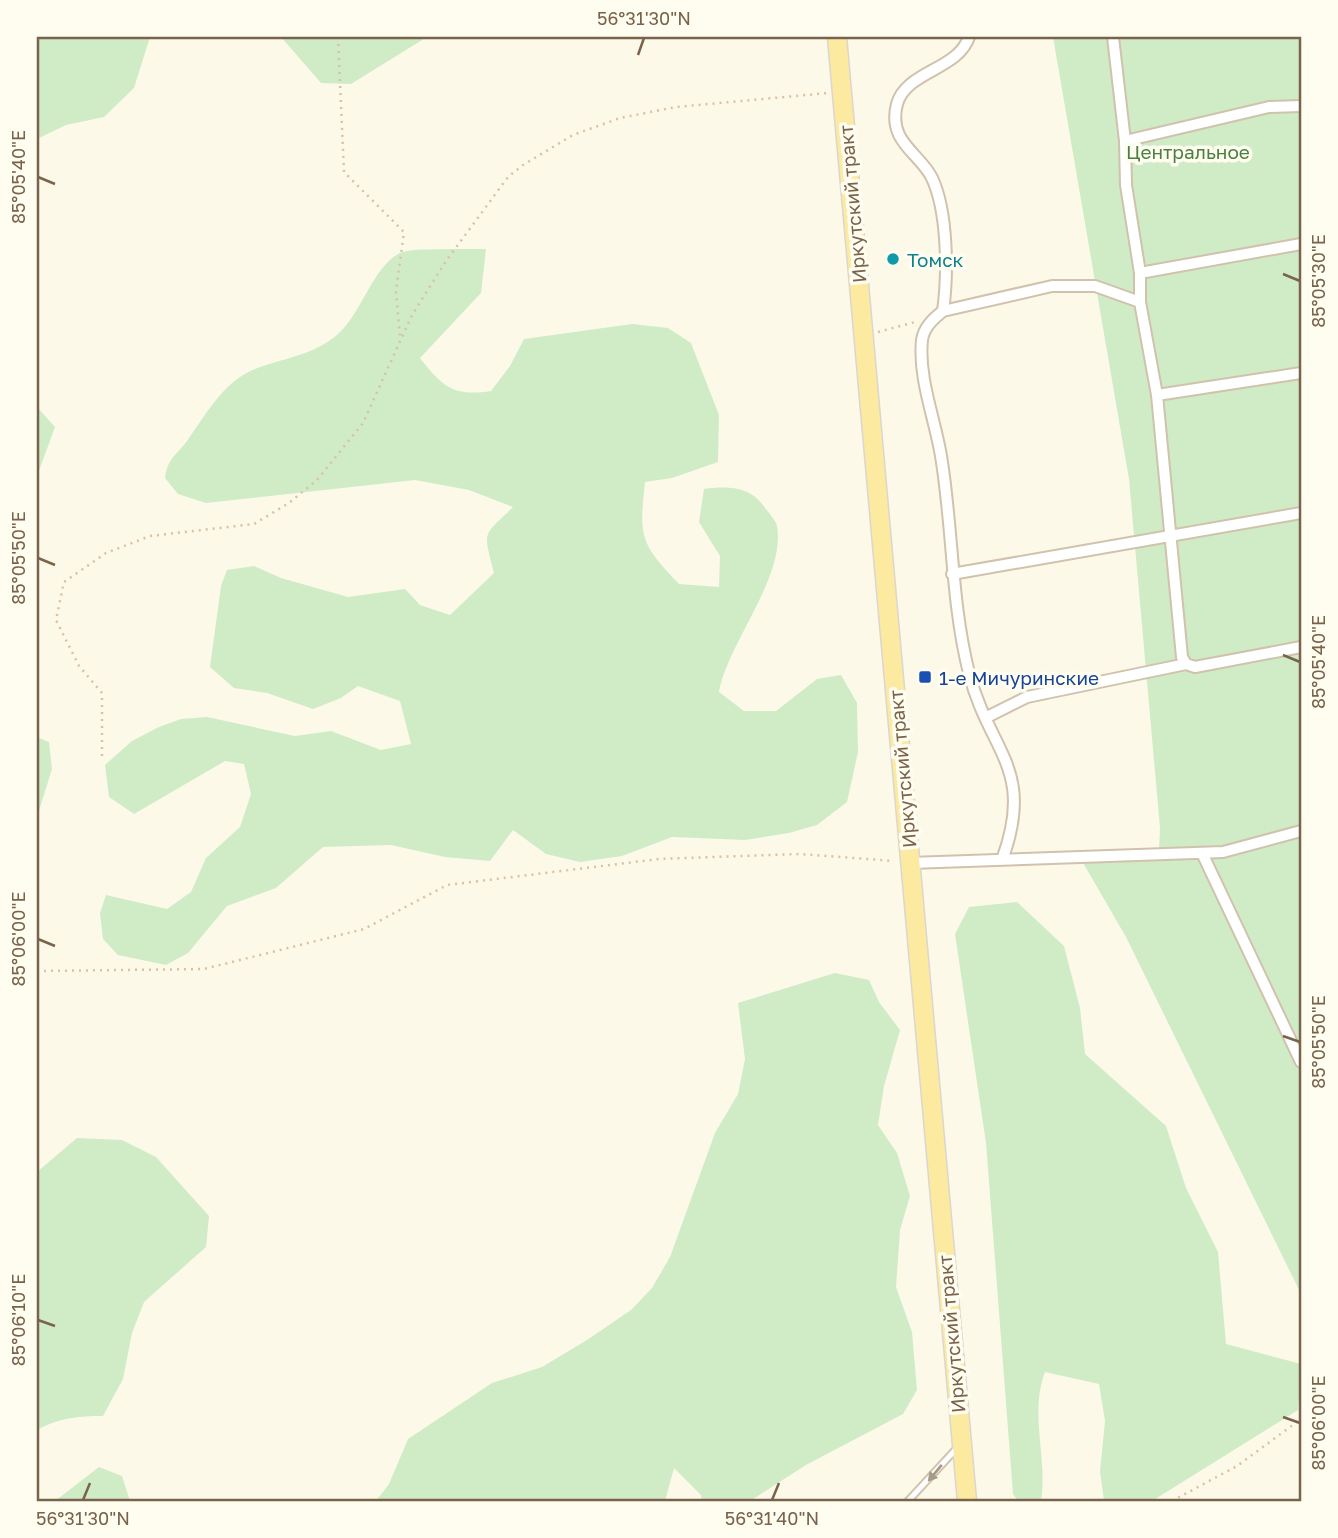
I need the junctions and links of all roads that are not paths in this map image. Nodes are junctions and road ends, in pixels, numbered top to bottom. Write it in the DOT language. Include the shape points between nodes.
graph roads {
  1 [pos="837,37"];
  2 [pos="969,37"];
  3 [pos="1113,37"];
  4 [pos="1301,106"];
  5 [pos="1125,141"];
  6 [pos="1301,244"];
  7 [pos="1140,273"];
  8 [pos="1140,302"];
  9 [pos="943,311"];
  10 [pos="1301,373"];
  11 [pos="1157,395"];
  12 [pos="1301,513"];
  13 [pos="1171,535"];
  14 [pos="952,574"];
  15 [pos="1301,647"];
  16 [pos="1186,664"];
  17 [pos="987,717"];
  18 [pos="1301,833"];
  19 [pos="1202,853"];
  20 [pos="1002,860"];
  21 [pos="909,863"];
  22 [pos="1301,1062"];
  23 [pos="961,1443"];
  24 [pos="908,1501"];
  25 [pos="967,1501"];
  1 -- 21 [label="main road, Иркутский тракт"];
  2 -- 9 [label="street" via="967,45 938,70 906,87 897,104 897,127 907,150 932,176 940,203 946,287"];
  3 -- 5 [label="street"];
  4 -- 5 [label="street" via="1269,107"];
  5 -- 7 [label="street" via="1126,185"];
  6 -- 7 [label="street"];
  7 -- 8 [label="street"];
  8 -- 9 [label="street" via="1095,286 1052,286"];
  8 -- 11 [label="street"];
  9 -- 14 [label="street" via="930,321 922,338 923,369 942,458"];
  10 -- 11 [label="street"];
  11 -- 13 [label="street"];
  12 -- 13 [label="street"];
  13 -- 14 [label="street"];
  13 -- 16 [label="street"];
  14 -- 17 [label="street" via="969,674"];
  15 -- 16 [label="street" via="1195,667"];
  16 -- 17 [label="street" via="1027,697"];
  17 -- 20 [label="street" via="1010,769 1015,799 1012,832"];
  18 -- 19 [label="street"];
  19 -- 20 [label="street"];
  19 -- 22 [label="street"];
  20 -- 21 [label="street"];
  21 -- 23 [label="main road, Иркутский тракт"];
  23 -- 24 [label="lane, one-way"];
  23 -- 25 [label="main road, Иркутский тракт"];
}
